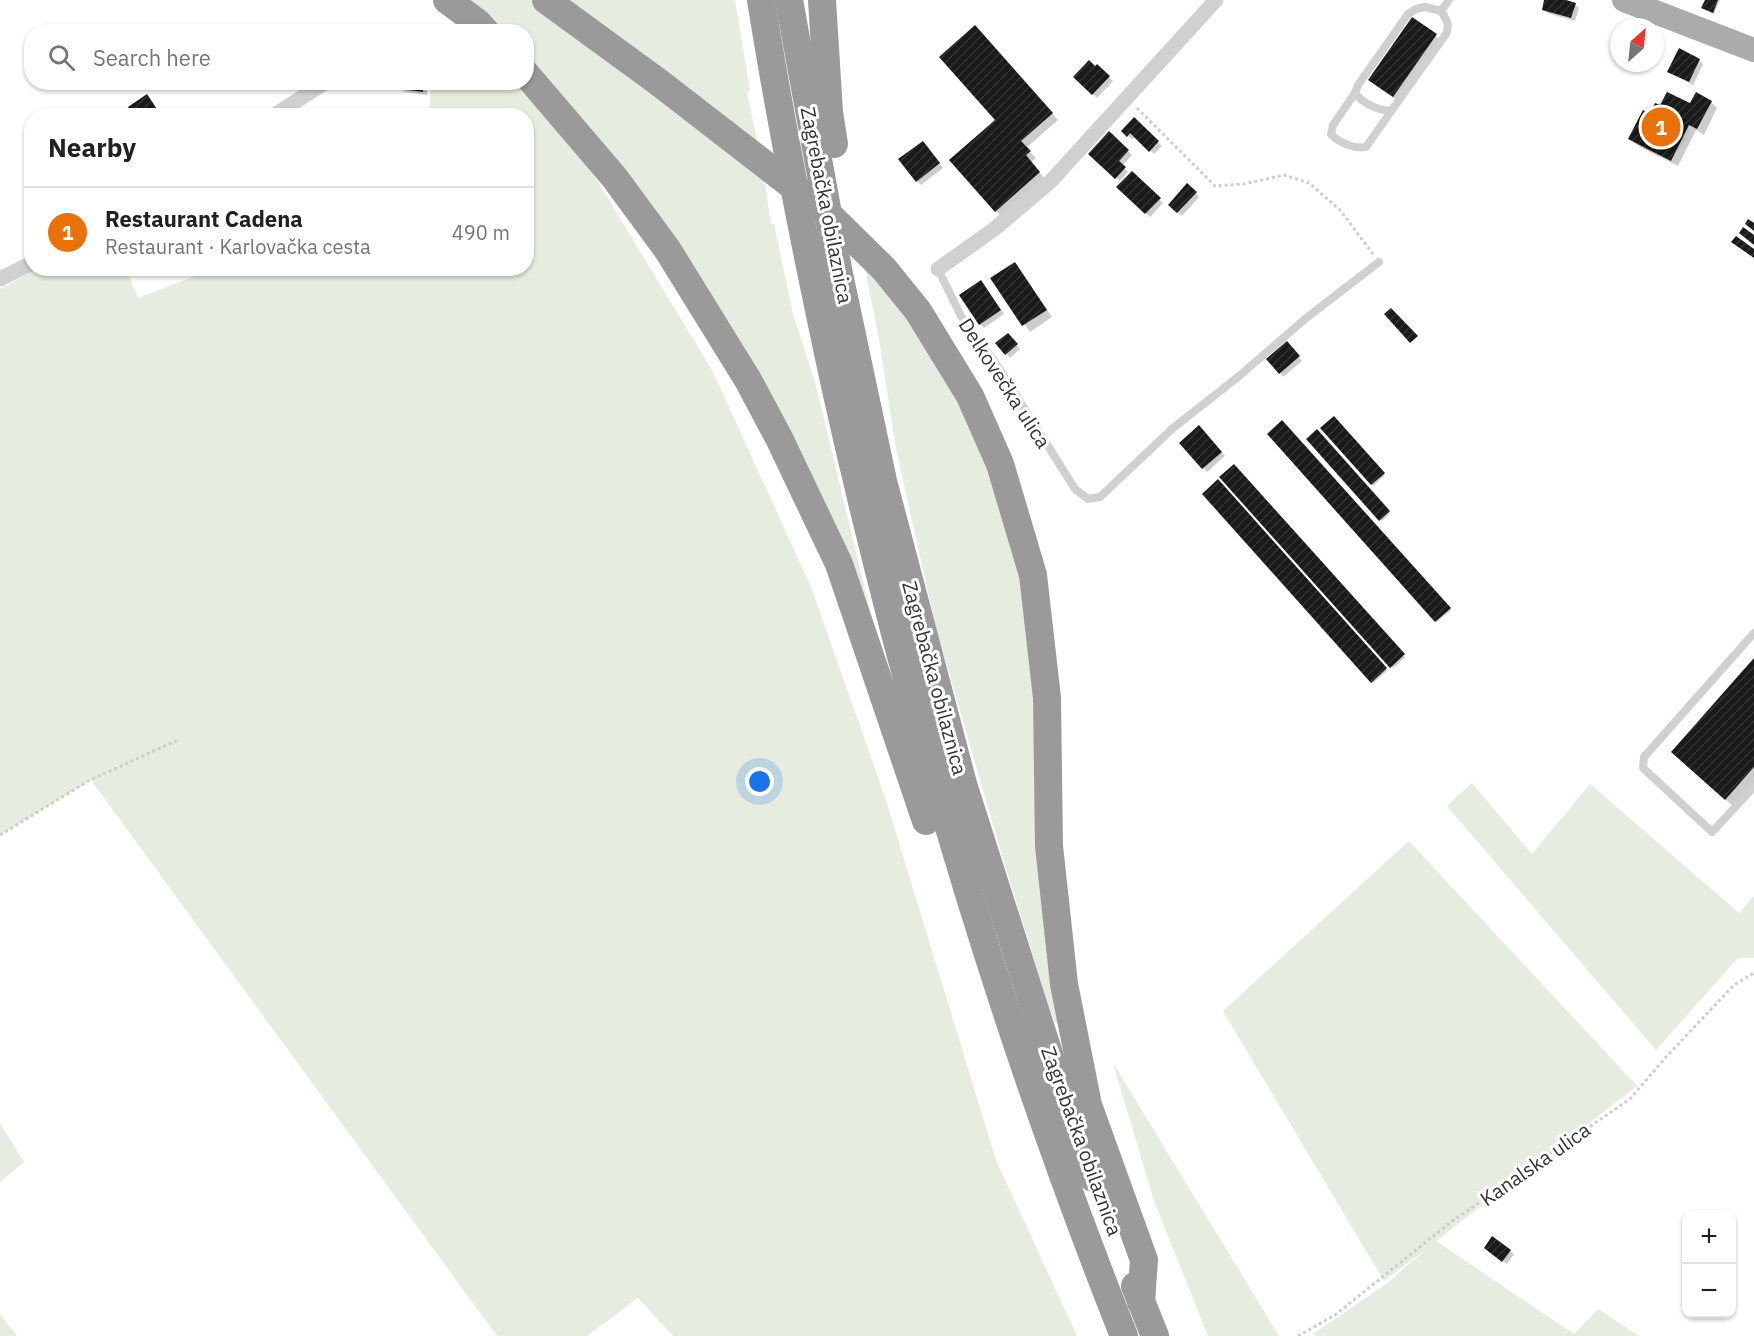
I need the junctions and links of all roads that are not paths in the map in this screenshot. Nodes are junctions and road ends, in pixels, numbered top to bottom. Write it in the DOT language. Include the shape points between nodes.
graph roads {
  1 [pos="447,0"];
  2 [pos="546,0"];
  3 [pos="746,0"];
  4 [pos="761,0"];
  5 [pos="789,0"];
  6 [pos="822,0"];
  7 [pos="1216,0"];
  8 [pos="1449,0"];
  9 [pos="1623,0"];
  10 [pos="1441,12"];
  11 [pos="479,24"];
  12 [pos="1754,50"];
  13 [pos="534,83"];
  14 [pos="314,90"];
  15 [pos="1355,93"];
  16 [pos="285,108"];
  17 [pos="1392,110"];
  18 [pos="782,125"];
  19 [pos="1379,262"];
  20 [pos="24,266"];
  21 [pos="938,269"];
  22 [pos="0,279"];
  23 [pos="853,339"];
  24 [pos="1754,633"];
  25 [pos="1754,787"];
  26 [pos="1016,1042"];
  27 [pos="1141,1302"];
  28 [pos="1124,1336"];
  29 [pos="1155,1336"];
  1 -- 11 [label="highway"];
  2 -- 27 [label="highway" via="825,211 884,269 918,311 970,396 1000,464 1033,575 1047,698 1049,846 1064,984 1088,1105 1144,1260"];
  3 -- 18 [label="highway" via="767,105"];
  4 -- 18 [label="highway, Zagrebačka obilaznica"];
  5 -- 23 [label="highway, Zagrebačka obilaznica"];
  6 -- 23 [label="highway" via="828,112 861,295"];
  7 -- 21 [label="street, Delkovečka ulica" via="1051,182"];
  8 -- 10 [label="lane"];
  9 -- 12 [label="main road"];
  10 -- 15 [label="lane" via="1425,8 1408,14"];
  10 -- 17 [label="lane" via="1448,22 1446,34"];
  13 -- 26 [label="highway" via="614,177 667,249 779,438 839,564 985,1009"];
  14 -- 16 [label="street"];
  15 -- 17 [label="lane" via="1373,106"];
  15 -- 17 [label="lane" via="1331,131 1336,140 1366,147"];
  18 -- 26 [label="highway, Zagrebačka obilaznica" via="804,243 875,559 936,790"];
  19 -- 21 [label="lane, Delkovečka ulica" via="1173,428 1100,497 1088,499 1075,489 998,365 961,316"];
  20 -- 22 [label="street"];
  23 -- 27 [label="highway, Zagrebačka obilaznica" via="883,482 963,784 1066,1107"];
  24 -- 25 [label="lane" via="1644,757 1643,768 1712,832"];
  26 -- 28 [label="highway, Zagrebačka obilaznica"];
  27 -- 29 [label="highway, Zagrebačka obilaznica"];
}
